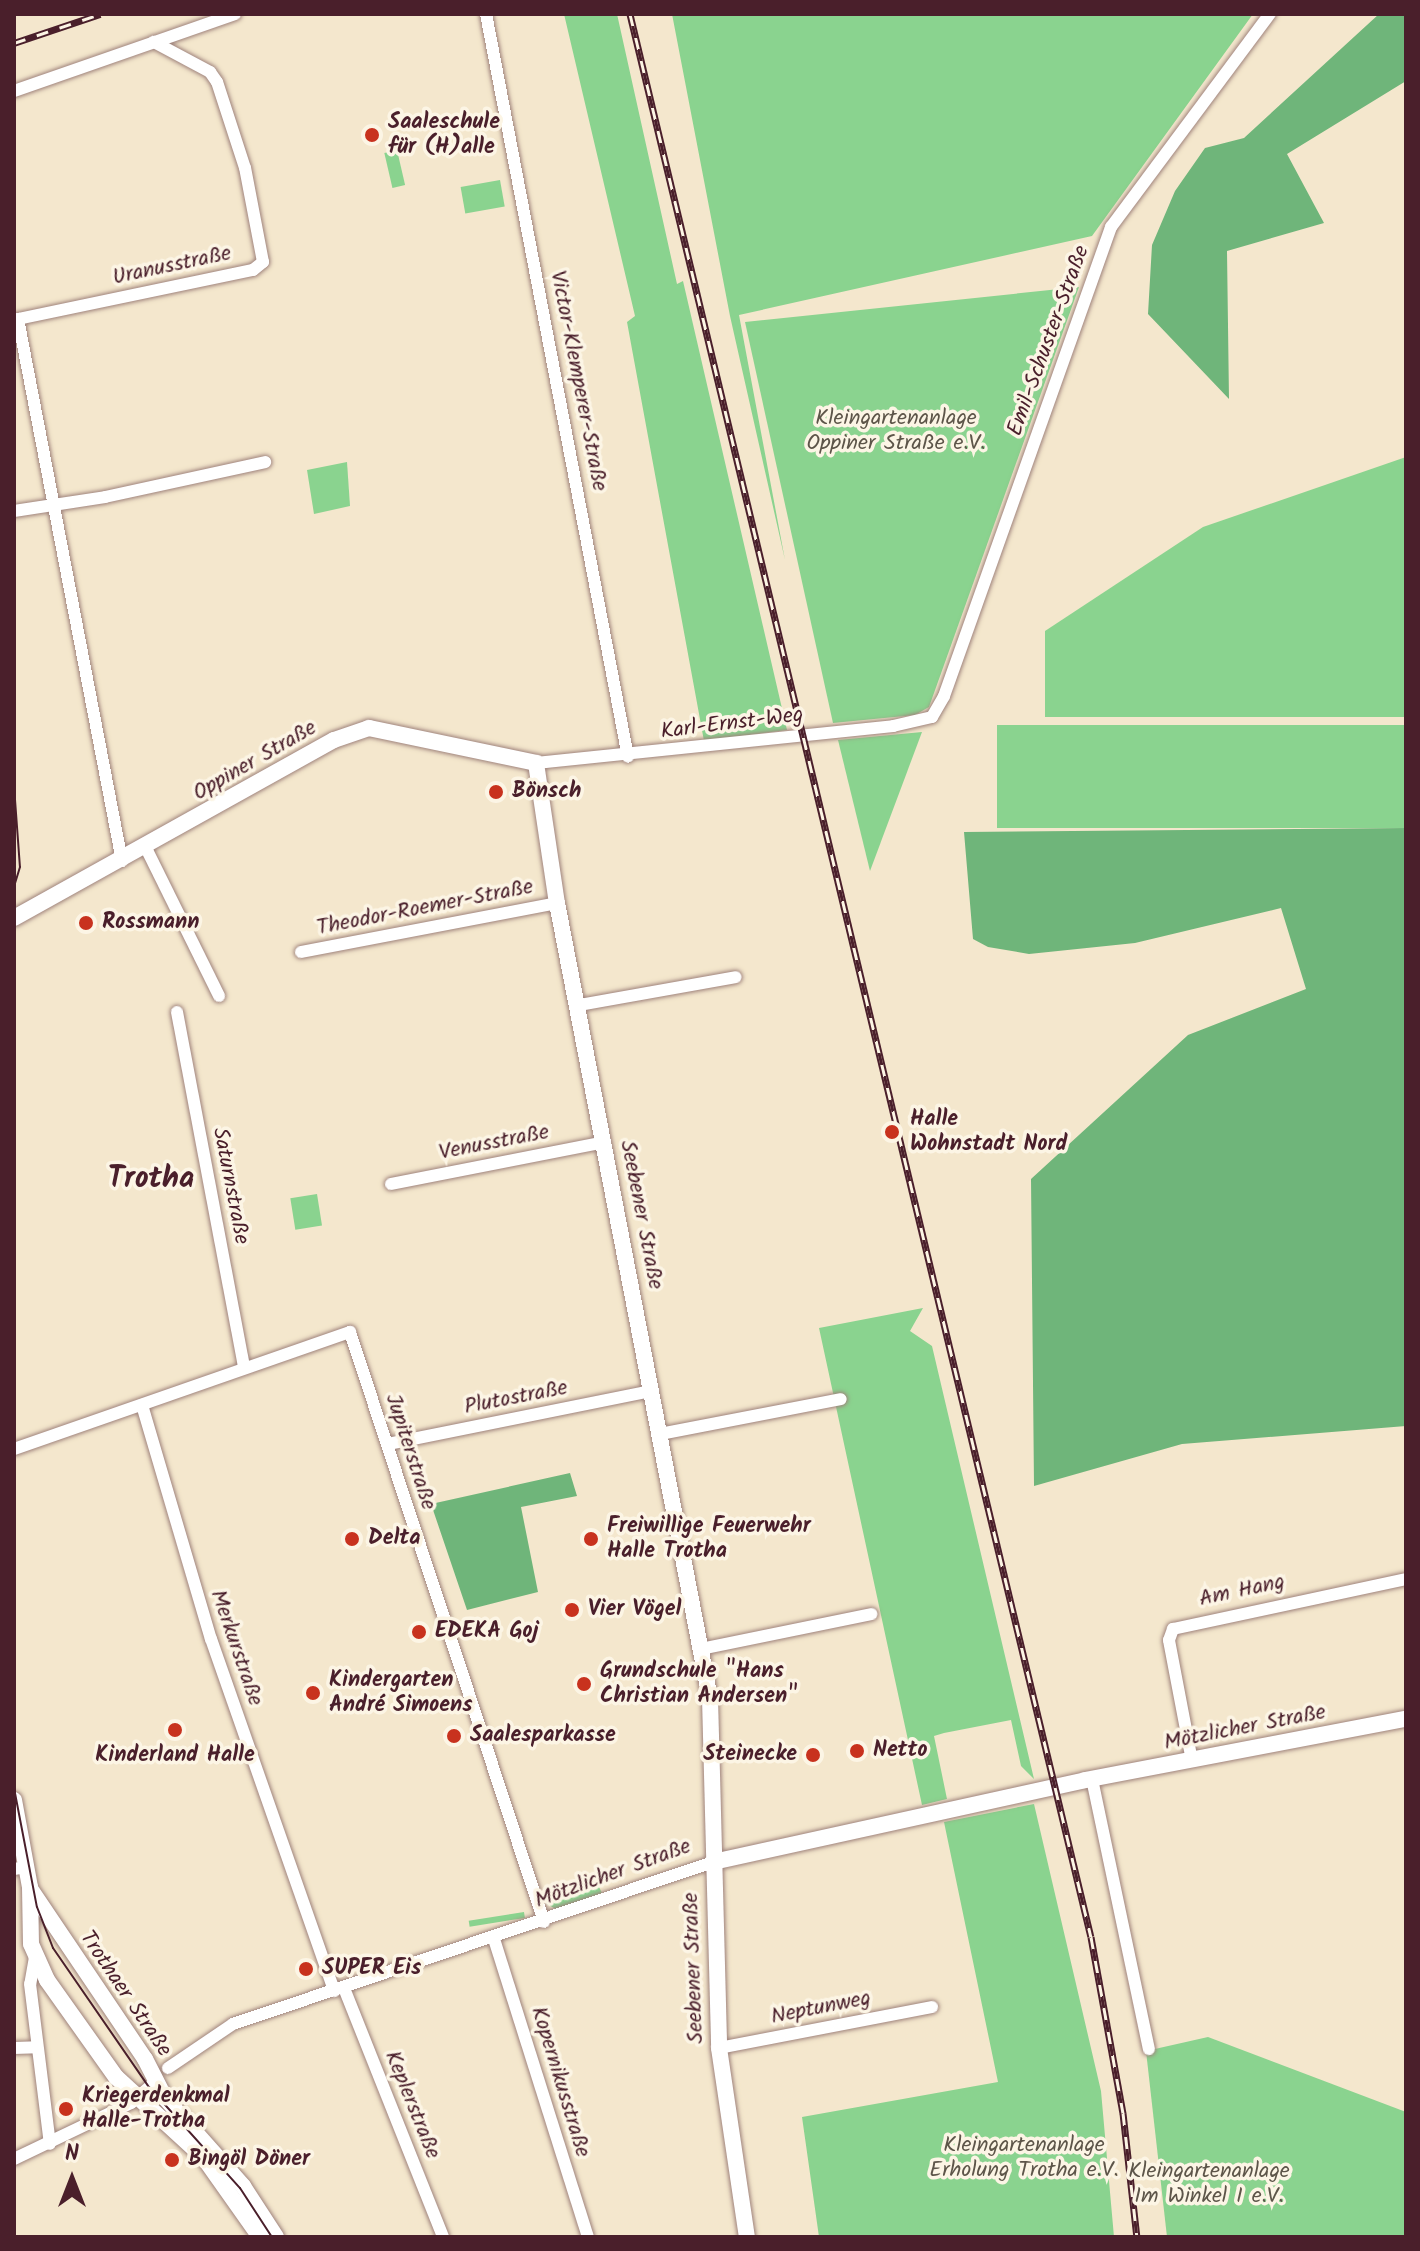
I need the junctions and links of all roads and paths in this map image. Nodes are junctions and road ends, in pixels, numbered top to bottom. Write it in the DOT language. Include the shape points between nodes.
graph roads {
  1 [pos="235,14"];
  2 [pos="486,14"];
  3 [pos="1270,14"];
  4 [pos="154,42"];
  5 [pos="14,91"];
  6 [pos="265,462"];
  7 [pos="52,507"];
  8 [pos="14,511"];
  9 [pos="932,717"];
  10 [pos="628,757"];
  11 [pos="536,763"];
  12 [pos="146,848"];
  13 [pos="122,861"];
  14 [pos="557,903"];
  15 [pos="14,918"];
  16 [pos="301,952"];
  17 [pos="736,977"];
  18 [pos="219,996"];
  19 [pos="579,1005"];
  20 [pos="177,1012"];
  21 [pos="605,1142"];
  22 [pos="391,1184"];
  23 [pos="244,1368"];
  24 [pos="652,1391"];
  25 [pos="841,1399"];
  26 [pos="142,1405"];
  27 [pos="660,1434"];
  28 [pos="388,1444"];
  29 [pos="14,1449"];
  30 [pos="1406,1579"];
  31 [pos="871,1614"];
  32 [pos="701,1649"];
  33 [pos="1406,1719"];
  34 [pos="1192,1761"];
  35 [pos="1092,1779"];
  36 [pos="14,1800"];
  37 [pos="713,1862"];
  38 [pos="20,1868"];
  39 [pos="30,1887"];
  40 [pos="544,1922"];
  41 [pos="494,1939"];
  42 [pos="35,1957"];
  43 [pos="339,1989"];
  44 [pos="932,2007"];
  45 [pos="37,2047"];
  46 [pos="14,2048"];
  47 [pos="719,2048"];
  48 [pos="1149,2049"];
  49 [pos="162,2074"];
  50 [pos="137,2098"];
  51 [pos="50,2144"];
  52 [pos="14,2159"];
  53 [pos="260,2237"];
  54 [pos="276,2237"];
  55 [pos="443,2237"];
  56 [pos="588,2237"];
  57 [pos="747,2237"];
  1 -- 4 [label="street"];
  2 -- 10 [label="street, Victor-Klemperer-Straße"];
  3 -- 9 [label="street, Emil-Schuster-Straße" via="1111,227 944,696"];
  4 -- 5 [label="street"];
  4 -- 7 [label="street, Uranusstraße" via="210,72 217,82 245,168 263,262 253,270 18,319"];
  6 -- 7 [label="street"];
  7 -- 8 [label="street"];
  7 -- 13 [label="street, Uranusstraße"];
  9 -- 10 [label="street, Karl-Ernst-Weg" via="912,724"];
  10 -- 11 [label="street, Karl-Ernst-Weg"];
  11 -- 12 [label="street, Oppiner Straße" via="369,728 334,740"];
  11 -- 14 [label="street, Seebener Straße"];
  12 -- 13 [label="street, Oppiner Straße"];
  12 -- 18 [label="street"];
  13 -- 15 [label="street, Oppiner Straße"];
  14 -- 16 [label="street, Theodor-Roemer-Straße"];
  14 -- 19 [label="street, Seebener Straße"];
  17 -- 19 [label="street"];
  19 -- 21 [label="street, Seebener Straße"];
  20 -- 23 [label="street, Saturnstraße"];
  21 -- 22 [label="street, Venusstraße"];
  21 -- 24 [label="street, Seebener Straße"];
  23 -- 26 [label="street, Jupiterstraße"];
  23 -- 28 [label="street, Jupiterstraße" via="350,1332"];
  24 -- 27 [label="street, Seebener Straße"];
  24 -- 28 [label="street, Plutostraße"];
  25 -- 27 [label="street"];
  26 -- 29 [label="street, Jupiterstraße"];
  26 -- 43 [label="street, Merkurstraße" via="211,1639"];
  27 -- 32 [label="street, Seebener Straße"];
  28 -- 40 [label="street, Jupiterstraße"];
  30 -- 34 [label="street, Am Hang" via="1173,1629 1169,1640"];
  31 -- 32 [label="street"];
  32 -- 37 [label="street, Seebener Straße" via="713,1738"];
  33 -- 34 [label="street, Mötzlicher Straße"];
  34 -- 35 [label="street, Mötzlicher Straße"];
  35 -- 37 [label="street, Mötzlicher Straße"];
  35 -- 48 [label="street"];
  36 -- 38 [label="street, Trothaer Straße"];
  37 -- 40 [label="street, Mötzlicher Straße"];
  37 -- 47 [label="street, Seebener Straße"];
  38 -- 39 [label="street, Trothaer Straße"];
  39 -- 42 [label="street, Trothaer Straße" via="28,1926"];
  39 -- 49 [label="street, Trothaer Straße"];
  40 -- 41 [label="street, Mötzlicher Straße"];
  41 -- 43 [label="street, Mötzlicher Straße"];
  41 -- 56 [label="street, Kopernikusstraße"];
  42 -- 45 [label="street, Trothaer Straße" via="30,1984"];
  42 -- 50 [label="street, Trothaer Straße" via="116,2077"];
  43 -- 49 [label="street, Mötzlicher Straße" via="233,2024"];
  43 -- 55 [label="street, Keplerstraße"];
  44 -- 47 [label="street, Neptunweg"];
  45 -- 46 [label="street"];
  45 -- 51 [label="street, Trothaer Straße"];
  47 -- 57 [label="street, Seebener Straße"];
  49 -- 50 [label="street, Mötzlicher Straße"];
  49 -- 54 [label="street, Trothaer Straße" via="165,2098 243,2186"];
  50 -- 51 [label="street, Mötzlicher Straße"];
  50 -- 53 [label="street, Trothaer Straße" via="204,2158"];
  51 -- 52 [label="street, Mötzlicher Straße"];
}
